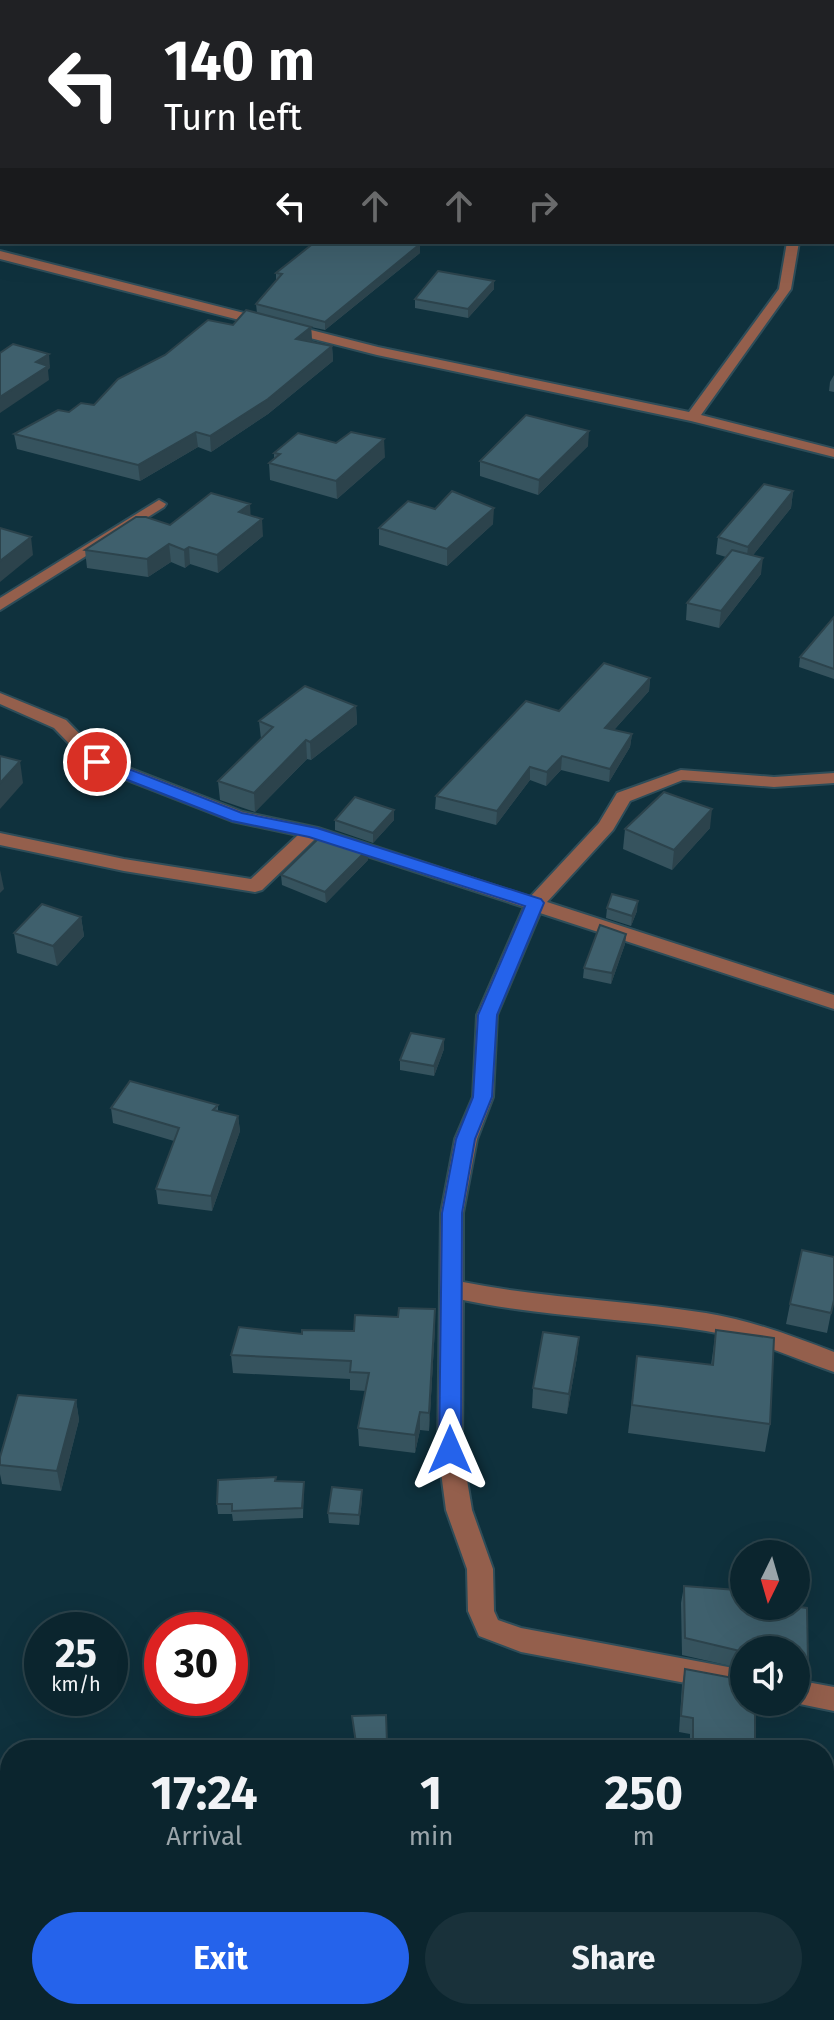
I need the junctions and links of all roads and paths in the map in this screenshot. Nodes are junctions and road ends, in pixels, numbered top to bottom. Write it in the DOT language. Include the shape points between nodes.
graph roads {
  1 [pos="793,244"];
  2 [pos="0,255"];
  3 [pos="692,417"];
  4 [pos="834,453"];
  5 [pos="159,504"];
  6 [pos="0,605"];
  7 [pos="0,698"];
  8 [pos="834,778"];
  9 [pos="312,832"];
  10 [pos="0,839"];
  11 [pos="535,903"];
  12 [pos="834,1002"];
  13 [pos="451,1289"];
  14 [pos="834,1362"];
  15 [pos="730,1679"];
  16 [pos="810,1695"];
  17 [pos="834,1699"];
  1 -- 3 [label="street" via="785,289"];
  2 -- 3 [label="street" via="377,351"];
  3 -- 4 [label="street"];
  5 -- 6 [label="street"];
  7 -- 9 [label="street" via="60,724 97,762 238,817"];
  8 -- 11 [label="street" via="774,782 681,775 623,797 607,826"];
  9 -- 10 [label="street" via="255,886"];
  9 -- 11 [label="street"];
  11 -- 12 [label="street"];
  11 -- 13 [label="street" via="487,1015 483,1097 466,1139 452,1213"];
  13 -- 14 [label="street" via="521,1303 706,1322 764,1335"];
  13 -- 15 [label="street" via="450,1450 459,1510 480,1569 481,1611 488,1628 521,1640"];
  16 -- 17 [label="street"];
}
